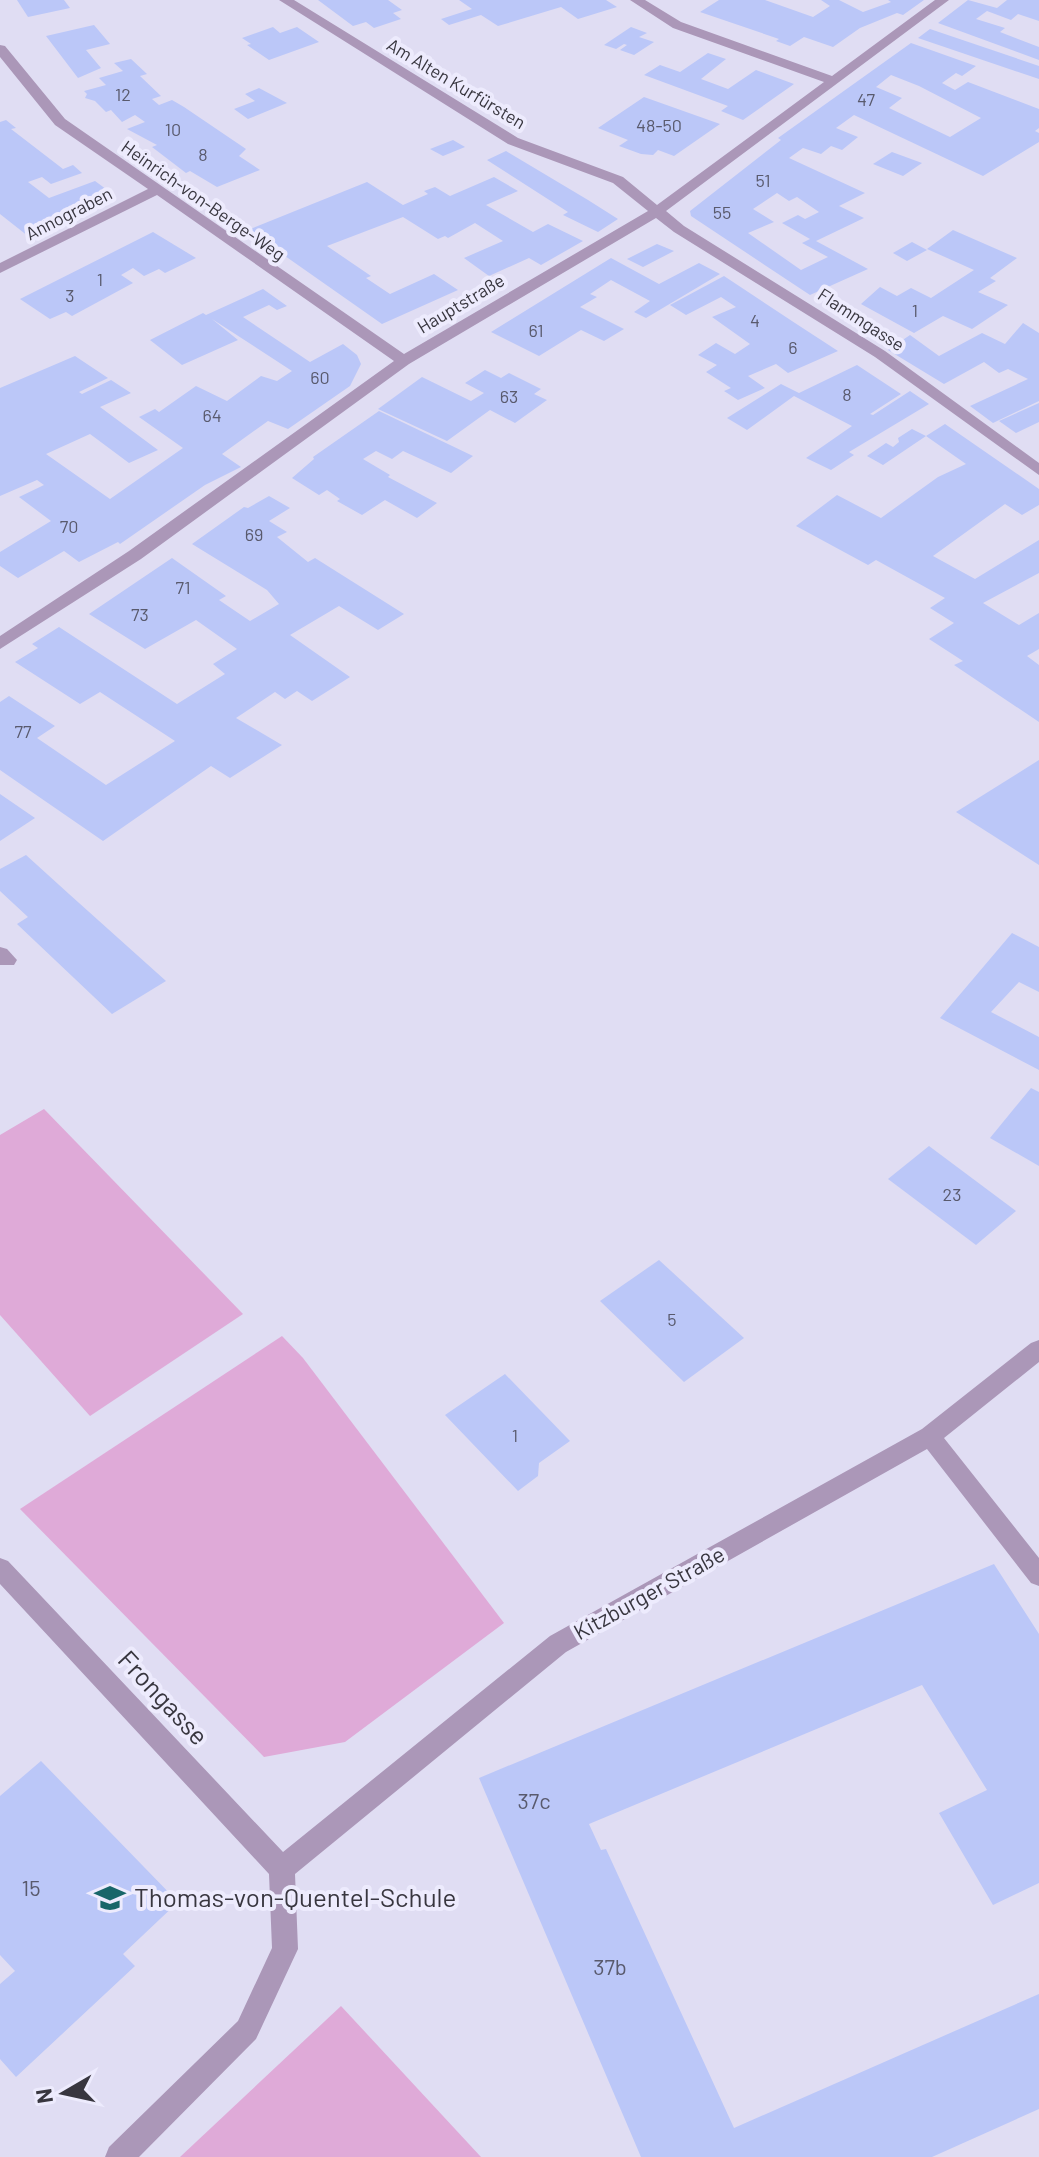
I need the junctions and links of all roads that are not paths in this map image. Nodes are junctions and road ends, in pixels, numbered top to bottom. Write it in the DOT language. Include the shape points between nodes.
graph roads {
  1 [pos="285,0"];
  2 [pos="636,0"];
  3 [pos="943,0"];
  4 [pos="0,49"];
  5 [pos="835,81"];
  6 [pos="155,191"];
  7 [pos="656,212"];
  8 [pos="0,269"];
  9 [pos="404,361"];
  10 [pos="1039,470"];
  11 [pos="0,644"];
  12 [pos="1039,1349"];
  13 [pos="930,1436"];
  14 [pos="0,1568"];
  15 [pos="1039,1576"];
  16 [pos="282,1869"];
  17 [pos="119,2157"];
  1 -- 7 [label="street, Am Alten Kurfürsten" via="513,141 618,180"];
  2 -- 5 [label="street" via="677,25"];
  3 -- 5 [label="street, Hauptstraße"];
  4 -- 6 [label="street, Heinrich-von-Berge-Weg" via="60,122"];
  5 -- 7 [label="street, Hauptstraße"];
  6 -- 8 [label="street, Annograben"];
  6 -- 9 [label="street, Heinrich-von-Berge-Weg"];
  7 -- 9 [label="street, Hauptstraße"];
  7 -- 10 [label="street, Flammgasse" via="880,354"];
  9 -- 11 [label="street, Hauptstraße" via="135,555"];
  12 -- 13 [label="street, Kitzburger Straße"];
  13 -- 15 [label="street"];
  13 -- 16 [label="street, Kitzburger Straße" via="558,1644"];
  14 -- 16 [label="street, Frongasse"];
  16 -- 17 [label="street" via="285,1949 247,2030"];
}
